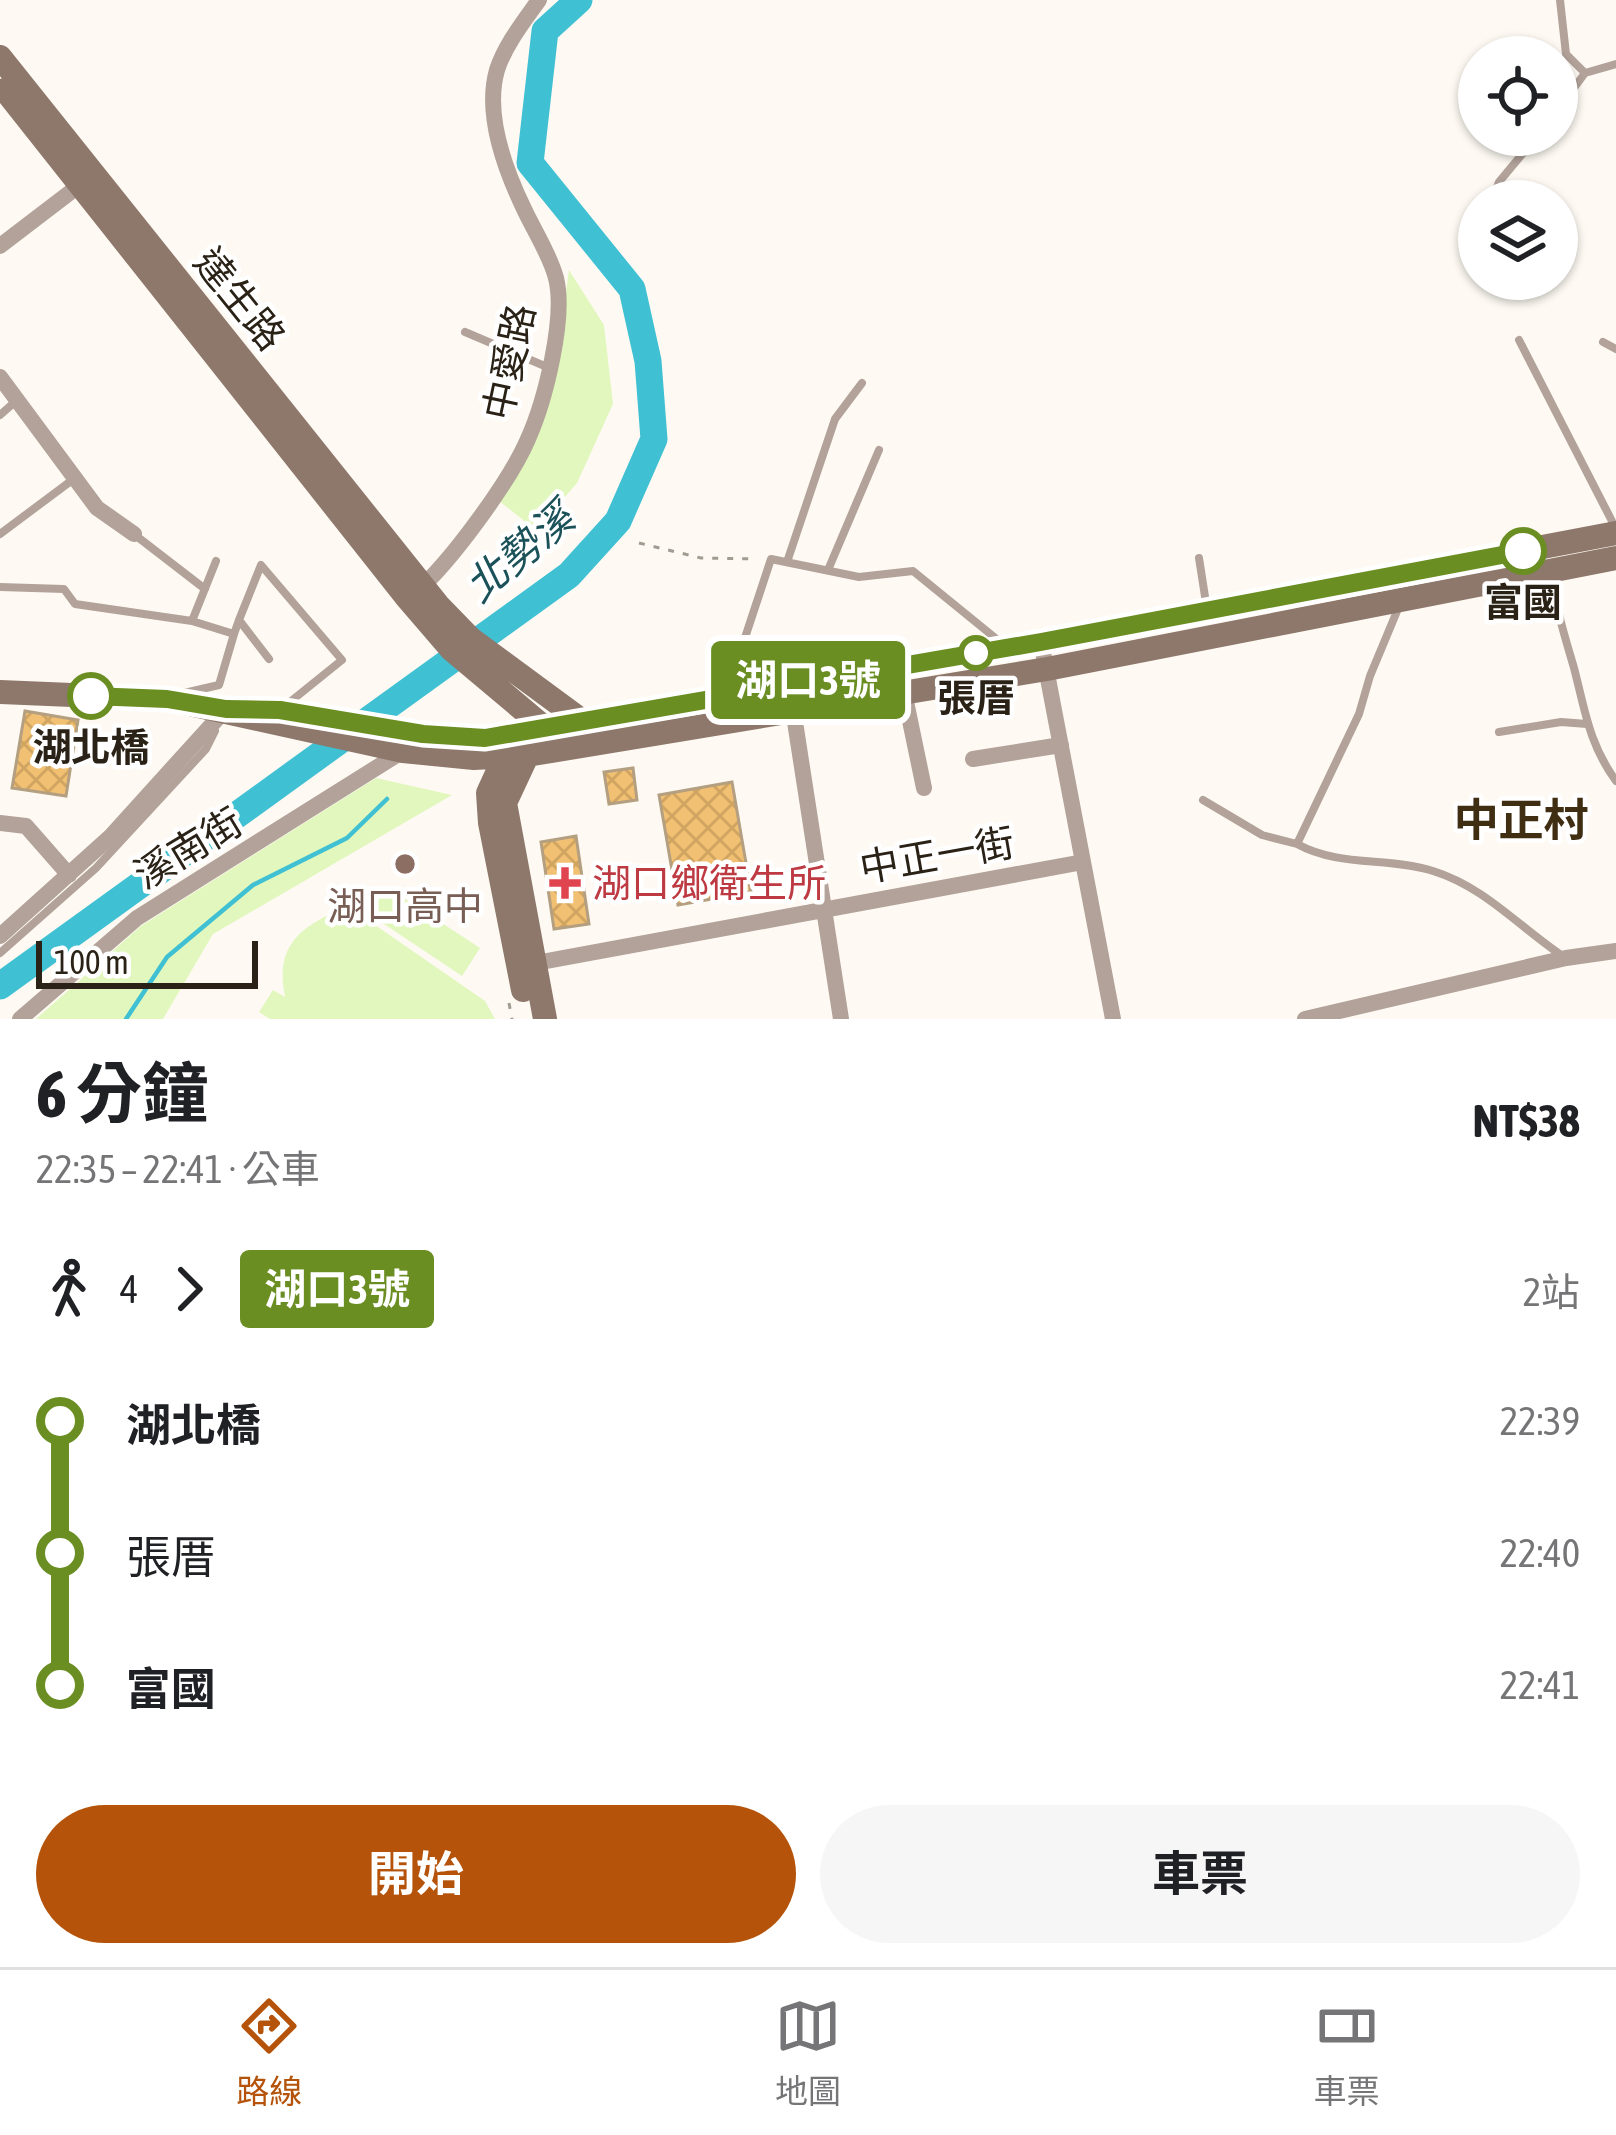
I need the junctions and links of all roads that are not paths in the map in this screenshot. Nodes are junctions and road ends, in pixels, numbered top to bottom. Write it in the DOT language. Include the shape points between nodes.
graph roads {
  1 [pos="539,0"];
  2 [pos="1560,0"];
  3 [pos="0,57"];
  4 [pos="1616,64"];
  5 [pos="1585,73"];
  6 [pos="1578,82"];
  7 [pos="0,83"];
  8 [pos="1521,156"];
  9 [pos="87,179"];
  10 [pos="1501,180"];
  11 [pos="0,246"];
  12 [pos="465,332"];
  13 [pos="1519,340"];
  14 [pos="1603,342"];
  15 [pos="1616,350"];
  16 [pos="548,368"];
  17 [pos="0,377"];
  18 [pos="862,382"];
  19 [pos="17,400"];
  20 [pos="0,415"];
  21 [pos="879,450"];
  22 [pos="75,478"];
  23 [pos="1616,531"];
  24 [pos="0,534"];
  25 [pos="134,534"];
  26 [pos="1199,557"];
  27 [pos="1616,558"];
  28 [pos="216,561"];
  29 [pos="787,562"];
  30 [pos="1553,570"];
  31 [pos="828,571"];
  32 [pos="0,587"];
  33 [pos="205,589"];
  34 [pos="415,592"];
  35 [pos="1402,597"];
  36 [pos="1208,610"];
  37 [pos="239,620"];
  38 [pos="192,621"];
  39 [pos="235,634"];
  40 [pos="1041,642"];
  41 [pos="1007,648"];
  42 [pos="268,659"];
  43 [pos="1047,669"];
  44 [pos="1013,674"];
  45 [pos="0,692"];
  46 [pos="904,692"];
  47 [pos="727,695"];
  48 [pos="167,699"];
  49 [pos="554,699"];
  50 [pos="523,708"];
  51 [pos="226,709"];
  52 [pos="280,710"];
  53 [pos="793,710"];
  54 [pos="585,723"];
  55 [pos="1587,724"];
  56 [pos="1499,732"];
  57 [pos="413,742"];
  58 [pos="1061,745"];
  59 [pos="571,748"];
  60 [pos="516,755"];
  61 [pos="973,759"];
  62 [pos="1616,781"];
  63 [pos="924,788"];
  64 [pos="1202,800"];
  65 [pos="0,823"];
  66 [pos="1297,844"];
  67 [pos="1083,862"];
  68 [pos="69,875"];
  69 [pos="823,909"];
  70 [pos="0,936"];
  71 [pos="1616,951"];
  72 [pos="0,952"];
  73 [pos="1566,958"];
  74 [pos="527,965"];
  75 [pos="1337,1016"];
  76 [pos="20,1019"];
  77 [pos="529,1019"];
  78 [pos="545,1019"];
  79 [pos="841,1019"];
  80 [pos="1113,1019"];
  81 [pos="1305,1019"];
  1 -- 16 [label="street, 中愛路" via="497,70 493,99 514,189 555,275"];
  2 -- 5 [label="lane" via="1566,54"];
  3 -- 9 [label="main road, 達生路"];
  4 -- 5 [label="lane"];
  5 -- 6 [label="lane"];
  7 -- 9 [label="main road, 達生路"];
  8 -- 10 [label="lane"];
  9 -- 11 [label="street"];
  9 -- 34 [label="main road, 達生路"];
  12 -- 16 [label="lane"];
  13 -- 23 [label="lane"];
  14 -- 15 [label="lane"];
  16 -- 34 [label="street, 中愛路" via="528,440 488,504"];
  17 -- 19 [label="street"];
  18 -- 29 [label="lane" via="835,419"];
  19 -- 20 [label="lane"];
  19 -- 22 [label="street"];
  21 -- 31 [label="lane"];
  22 -- 24 [label="lane"];
  22 -- 25 [label="street" via="97,508"];
  23 -- 36 [label="main road"];
  25 -- 33 [label="lane"];
  26 -- 36 [label="lane"];
  27 -- 30 [label="main road"];
  28 -- 33 [label="lane"];
  29 -- 31 [label="lane"];
  29 -- 47 [label="lane" via="771,559"];
  30 -- 35 [label="main road"];
  30 -- 55 [label="lane" via="1556,613"];
  31 -- 41 [label="lane" via="913,572"];
  32 -- 38 [label="lane" via="64,589 75,604"];
  33 -- 38 [label="lane"];
  34 -- 50 [label="main road, 達生路" via="451,649"];
  35 -- 43 [label="main road"];
  35 -- 66 [label="lane" via="1359,714"];
  36 -- 40 [label="main road"];
  37 -- 39 [label="lane"];
  37 -- 42 [label="lane"];
  37 -- 52 [label="lane" via="261,565 342,660"];
  38 -- 39 [label="lane"];
  39 -- 48 [label="lane" via="219,685"];
  40 -- 41 [label="main road"];
  40 -- 43 [label="street"];
  41 -- 44 [label="lane"];
  41 -- 47 [label="main road"];
  43 -- 44 [label="main road"];
  43 -- 58 [label="street"];
  44 -- 46 [label="main road"];
  45 -- 48 [label="main road"];
  46 -- 53 [label="main road"];
  46 -- 63 [label="street"];
  47 -- 54 [label="main road"];
  48 -- 51 [label="main road"];
  49 -- 50 [label="main road"];
  49 -- 50 [label="main road"];
  49 -- 54 [label="main road"];
  50 -- 54 [label="main road"];
  50 -- 57 [label="main road" via="485,738"];
  50 -- 59 [label="main road"];
  50 -- 60 [label="main road"];
  51 -- 52 [label="main road"];
  51 -- 57 [label="main road"];
  51 -- 68 [label="street"];
  51 -- 72 [label="lane" via="206,749 96,868"];
  52 -- 57 [label="main road"];
  53 -- 59 [label="main road"];
  53 -- 69 [label="street"];
  55 -- 56 [label="lane"];
  55 -- 62 [label="lane"];
  57 -- 60 [label="main road" via="474,758"];
  57 -- 76 [label="street, 溪南街" via="137,918"];
  58 -- 61 [label="street"];
  58 -- 67 [label="street"];
  59 -- 60 [label="main road"];
  60 -- 74 [label="main road" via="506,803"];
  64 -- 66 [label="lane" via="1262,835"];
  65 -- 68 [label="street" via="26,826"];
  66 -- 73 [label="lane" via="1334,859 1436,872 1478,889"];
  67 -- 69 [label="street, 中正一街"];
  67 -- 80 [label="street"];
  68 -- 70 [label="street"];
  69 -- 74 [label="street, 中正一街"];
  69 -- 79 [label="street"];
  71 -- 73 [label="street"];
  73 -- 75 [label="street"];
  74 -- 77 [label="main road"];
  74 -- 78 [label="main road"];
  75 -- 81 [label="street"];
}
